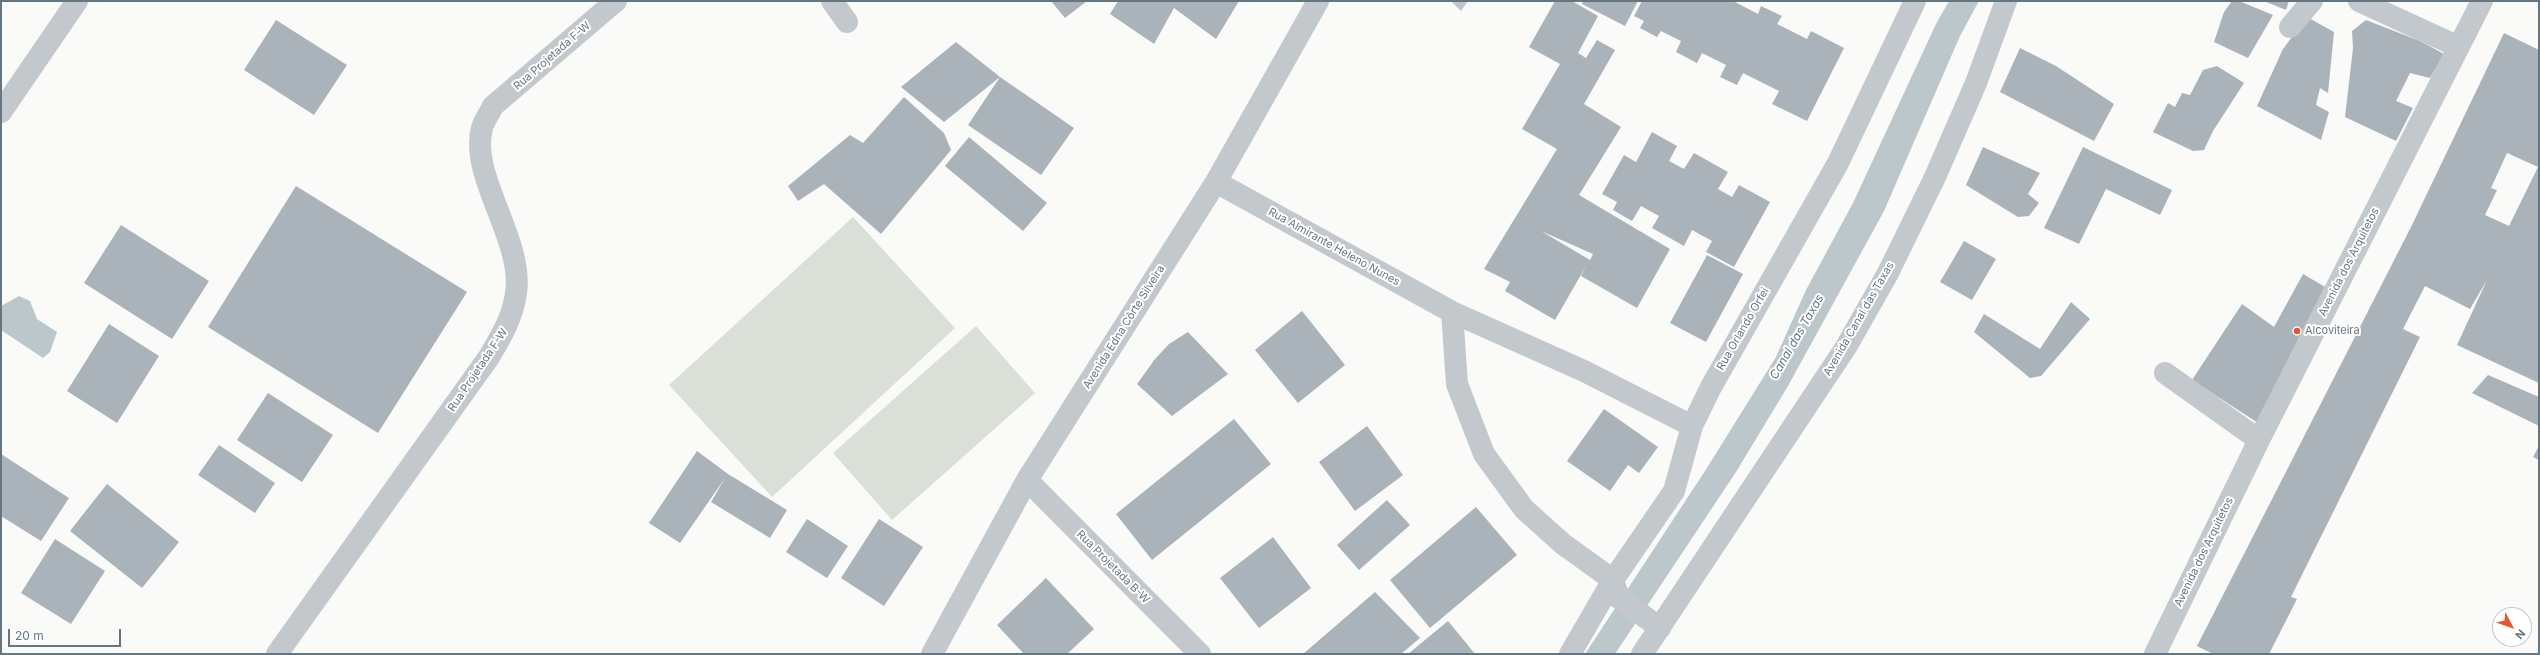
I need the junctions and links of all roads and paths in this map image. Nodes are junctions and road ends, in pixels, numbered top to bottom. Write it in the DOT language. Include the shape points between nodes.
graph roads {
  1 [pos="77,1"];
  2 [pos="616,1"];
  3 [pos="832,1"];
  4 [pos="1318,1"];
  5 [pos="1915,1"];
  6 [pos="2006,1"];
  7 [pos="2312,1"];
  8 [pos="2359,1"];
  9 [pos="2482,1"];
  10 [pos="847,22"];
  11 [pos="2290,27"];
  12 [pos="2459,47"];
  13 [pos="1,112"];
  14 [pos="1216,182"];
  15 [pos="1452,312"];
  16 [pos="2165,373"];
  17 [pos="1692,426"];
  18 [pos="2259,440"];
  19 [pos="1027,480"];
  20 [pos="1616,589"];
  21 [pos="1654,623"];
  22 [pos="278,654"];
  23 [pos="932,654"];
  24 [pos="1200,654"];
  25 [pos="1570,654"];
  26 [pos="1642,654"];
  27 [pos="2154,654"];
  1 -- 13 [label="street"];
  2 -- 22 [label="street, Rua Projetada F-W" via="493,106 482,128 481,158 516,262 516,293 508,325 489,357"];
  3 -- 10 [label="street"];
  4 -- 14 [label="street, Avenida Edna Côrte Silveira"];
  5 -- 17 [label="street, Rua Orlando Orfei" via="1838,162 1711,387"];
  6 -- 21 [label="street, Avenida Canal das Taxas" via="1976,83 1935,177 1888,273 1846,347"];
  7 -- 11 [label="street"];
  8 -- 12 [label="street"];
  9 -- 12 [label="street, Avenida dos Arquitetos"];
  12 -- 18 [label="street, Avenida dos Arquitetos"];
  14 -- 15 [label="street, Rua Almirante Heleno Nunes"];
  14 -- 19 [label="street, Avenida Edna Côrte Silveira"];
  15 -- 17 [label="street, Rua Almirante Heleno Nunes" via="1584,371"];
  15 -- 20 [label="street" via="1457,384 1484,454 1524,509"];
  16 -- 18 [label="street"];
  17 -- 20 [label="street, Rua Orlando Orfei" via="1674,491"];
  18 -- 27 [label="street, Avenida dos Arquitetos"];
  19 -- 23 [label="street, Avenida Edna Côrte Silveira"];
  19 -- 24 [label="street, Rua Projetada B-W"];
  20 -- 21 [label="street"];
  20 -- 25 [label="street, Rua Orlando Orfei"];
  21 -- 26 [label="street, Avenida Canal das Taxas"];
}
